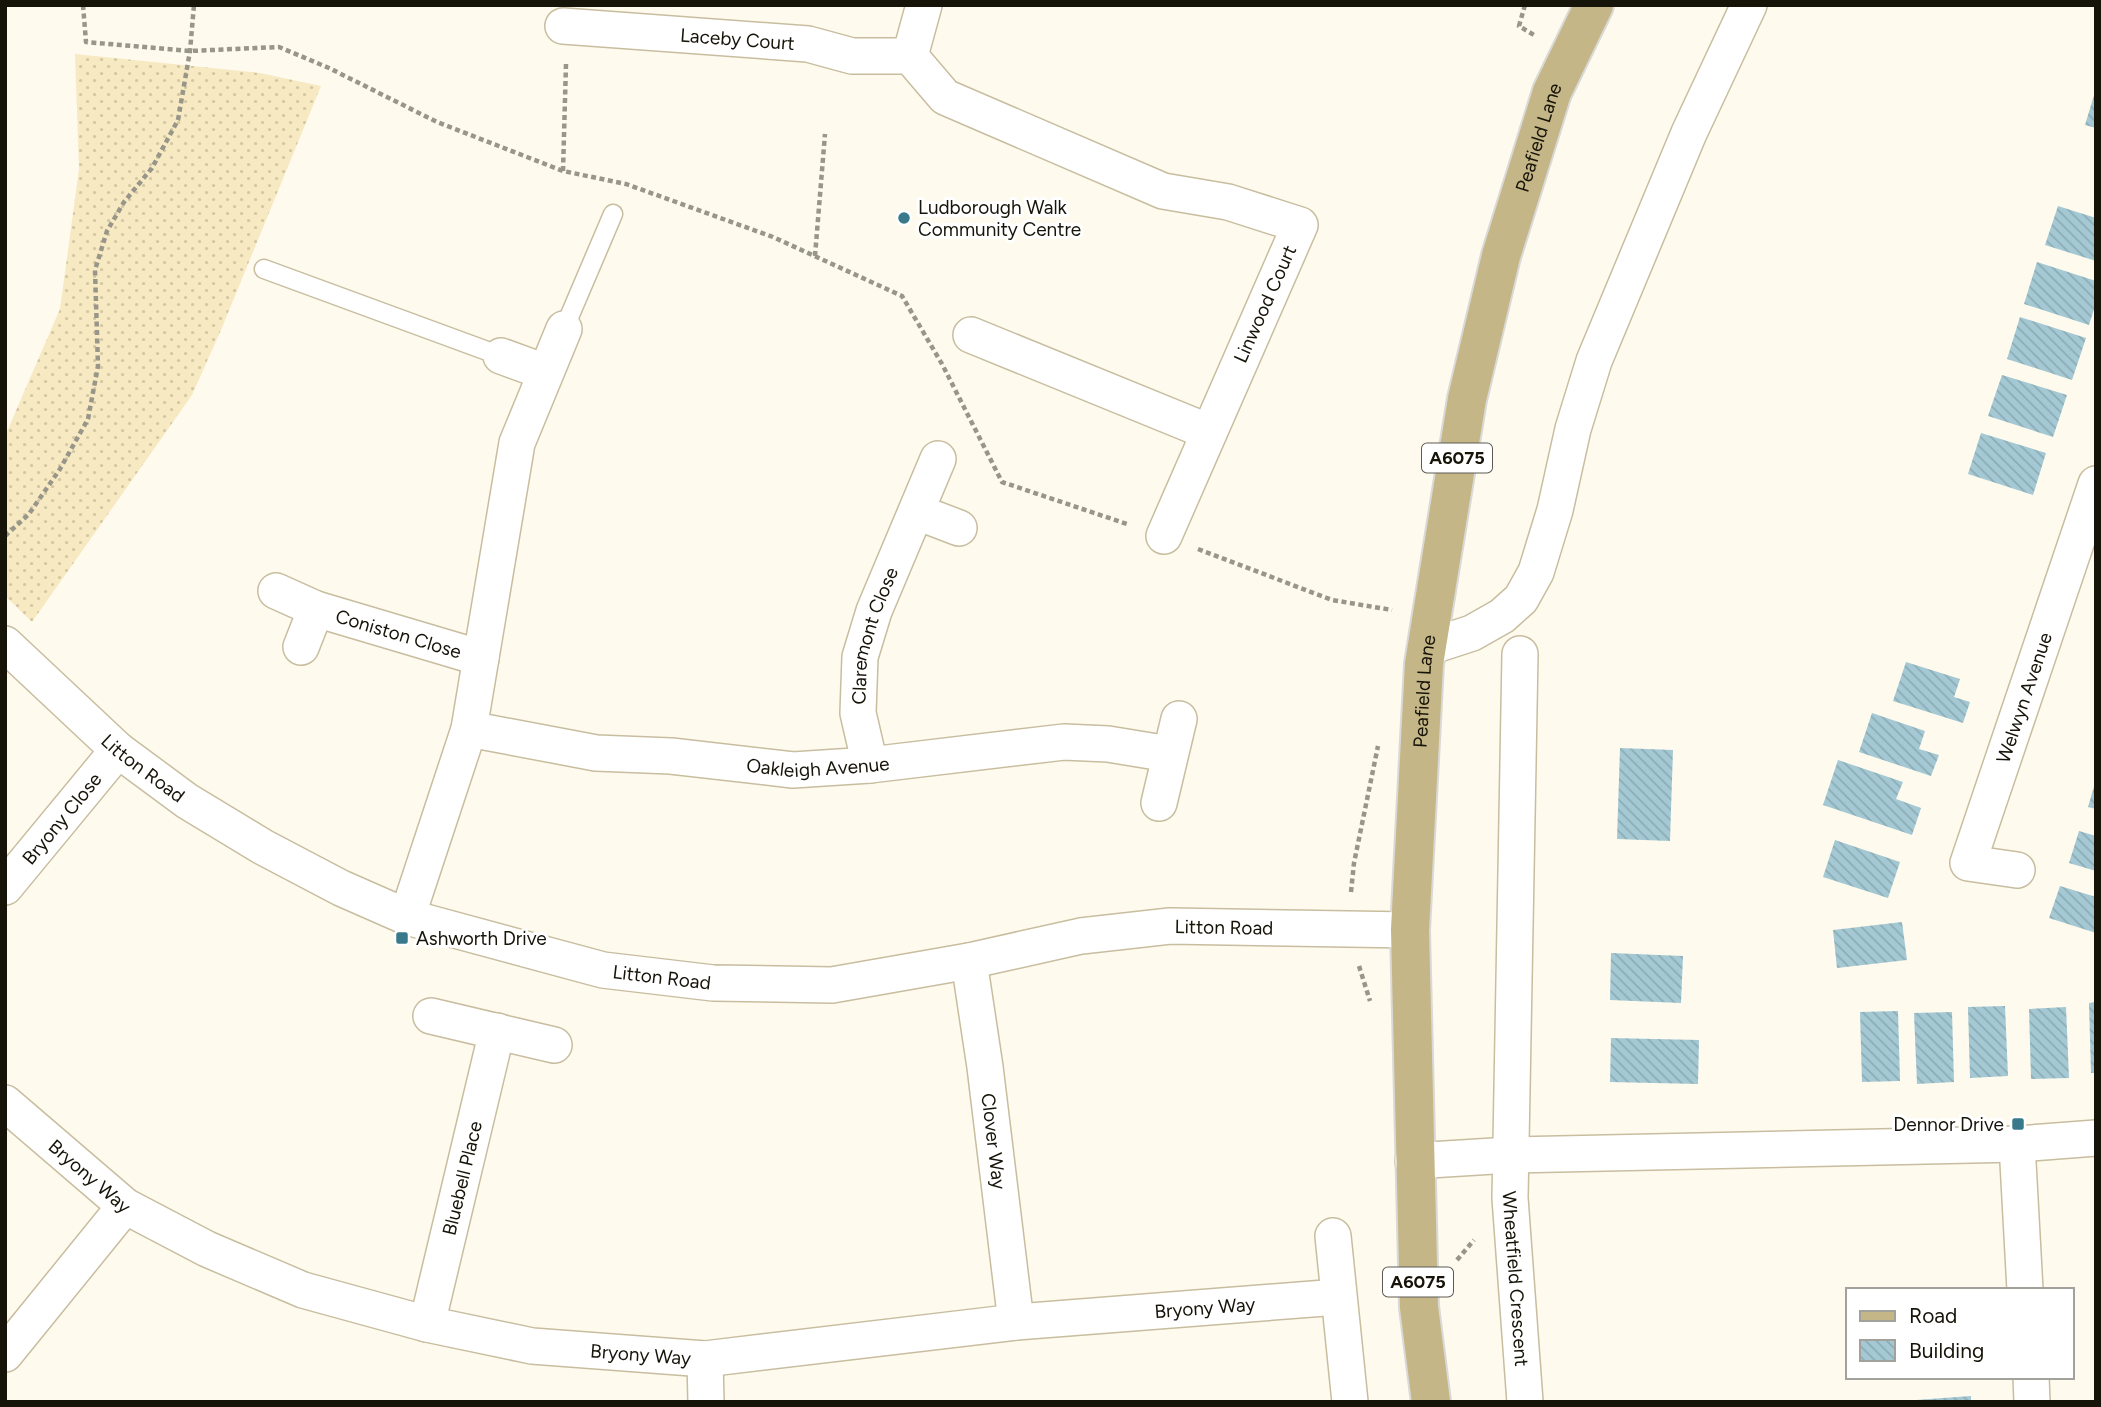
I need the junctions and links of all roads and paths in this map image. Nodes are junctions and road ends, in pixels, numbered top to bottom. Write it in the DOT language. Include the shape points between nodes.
graph roads {
  1 [pos="83,5"];
  2 [pos="194,5"];
  3 [pos="924,5"];
  4 [pos="1594,5"];
  5 [pos="1749,5"];
  6 [pos="565,43"];
  7 [pos="190,51"];
  8 [pos="910,57"];
  9 [pos="825,135"];
  10 [pos="563,171"];
  11 [pos="613,215"];
  12 [pos="815,256"];
  13 [pos="264,269"];
  14 [pos="564,329"];
  15 [pos="971,335"];
  16 [pos="501,356"];
  17 [pos="545,372"];
  18 [pos="1209,432"];
  19 [pos="938,459"];
  20 [pos="2096,484"];
  21 [pos="916,512"];
  22 [pos="959,527"];
  23 [pos="5,536"];
  24 [pos="1164,536"];
  25 [pos="276,591"];
  26 [pos="316,609"];
  27 [pos="1429,632"];
  28 [pos="5,644"];
  29 [pos="301,647"];
  30 [pos="1520,654"];
  31 [pos="481,658"];
  32 [pos="1179,719"];
  33 [pos="468,729"];
  34 [pos="118,750"];
  35 [pos="1169,754"];
  36 [pos="870,765"];
  37 [pos="1159,803"];
  38 [pos="2017,870"];
  39 [pos="5,887"];
  40 [pos="407,917"];
  41 [pos="1410,930"];
  42 [pos="969,961"];
  43 [pos="431,1016"];
  44 [pos="497,1031"];
  45 [pos="554,1045"];
  46 [pos="5,1103"];
  47 [pos="2096,1138"];
  48 [pos="2017,1144"];
  49 [pos="1510,1154"];
  50 [pos="1413,1161"];
  51 [pos="1510,1198"];
  52 [pos="125,1206"];
  53 [pos="1333,1236"];
  54 [pos="2025,1288"];
  55 [pos="1338,1297"];
  56 [pos="1419,1307"];
  57 [pos="1016,1322"];
  58 [pos="427,1324"];
  59 [pos="5,1354"];
  60 [pos="705,1359"];
  61 [pos="2031,1379"];
  62 [pos="706,1402"];
  63 [pos="1350,1402"];
  64 [pos="1432,1402"];
  65 [pos="1525,1402"];
  66 [pos="2032,1402"];
  1 -- 7 [label="path" via="86,42"];
  2 -- 7 [label="path"];
  3 -- 8 [label="street"];
  4 -- 27 [label="main road, Peafield Lane / A6075" via="1552,92 1501,256 1467,399"];
  5 -- 27 [label="street" via="1689,133 1594,360 1536,572 1521,599 1502,617 1472,633"];
  6 -- 8 [label="street, Laceby Court" via="808,44 852,56"];
  6 -- 10 [label="path"];
  7 -- 10 [label="path" via="279,47 437,122"];
  7 -- 23 [label="path" via="178,120 152,168 107,231 95,270 98,366 88,419 29,514"];
  8 -- 18 [label="street, Linwood Court" via="945,97 1091,160 1163,191 1228,202 1300,225"];
  9 -- 12 [label="path"];
  10 -- 12 [label="path" via="626,184"];
  11 -- 14 [label="lane"];
  12 -- 24 [label="path" via="902,296 1002,482"];
  13 -- 16 [label="lane"];
  14 -- 17 [label="street"];
  15 -- 18 [label="street"];
  16 -- 17 [label="street"];
  17 -- 31 [label="street" via="517,443"];
  18 -- 24 [label="street, Linwood Court"];
  19 -- 21 [label="street, Claremont Close"];
  20 -- 38 [label="street, Welwyn Avenue" via="1968,863"];
  21 -- 22 [label="street"];
  21 -- 36 [label="street, Claremont Close" via="874,611 860,657 858,713"];
  24 -- 27 [label="path"];
  25 -- 26 [label="street, Coniston Close"];
  26 -- 29 [label="street, Coniston Close"];
  26 -- 31 [label="street, Coniston Close"];
  27 -- 41 [label="main road, Peafield Lane / A6075"];
  28 -- 34 [label="street, Litton Road"];
  30 -- 49 [label="street, Wheatfield Crescent"];
  31 -- 33 [label="street"];
  32 -- 35 [label="street"];
  33 -- 36 [label="street, Oakleigh Avenue" via="596,753 793,770"];
  33 -- 40 [label="street"];
  34 -- 39 [label="street, Bryony Close"];
  34 -- 40 [label="street, Litton Road" via="187,801 263,847"];
  35 -- 36 [label="street, Oakleigh Avenue" via="1064,742"];
  35 -- 37 [label="street"];
  40 -- 42 [label="street, Litton Road" via="603,970 713,983 832,985"];
  41 -- 42 [label="street, Litton Road" via="1170,926 1081,936"];
  41 -- 50 [label="main road, Peafield Lane / A6075"];
  42 -- 57 [label="street, Clover Way"];
  43 -- 44 [label="street"];
  44 -- 45 [label="street"];
  44 -- 58 [label="street, Bluebell Place"];
  46 -- 52 [label="street, Bryony Way"];
  47 -- 48 [label="street"];
  48 -- 49 [label="street"];
  48 -- 54 [label="street"];
  49 -- 50 [label="street"];
  49 -- 51 [label="street, Wheatfield Crescent"];
  50 -- 56 [label="main road, Peafield Lane / A6075"];
  51 -- 56 [label="path"];
  51 -- 65 [label="street, Wheatfield Crescent"];
  52 -- 58 [label="street, Bryony Way" via="207,1249 303,1290"];
  52 -- 59 [label="street"];
  53 -- 55 [label="street"];
  55 -- 57 [label="street, Bryony Way"];
  55 -- 63 [label="street"];
  56 -- 64 [label="main road, Peafield Lane / A6075"];
  57 -- 60 [label="street, Bryony Way"];
  58 -- 60 [label="street, Bryony Way" via="532,1346"];
  60 -- 62 [label="street"];
  61 -- 66 [label="street"];
}
